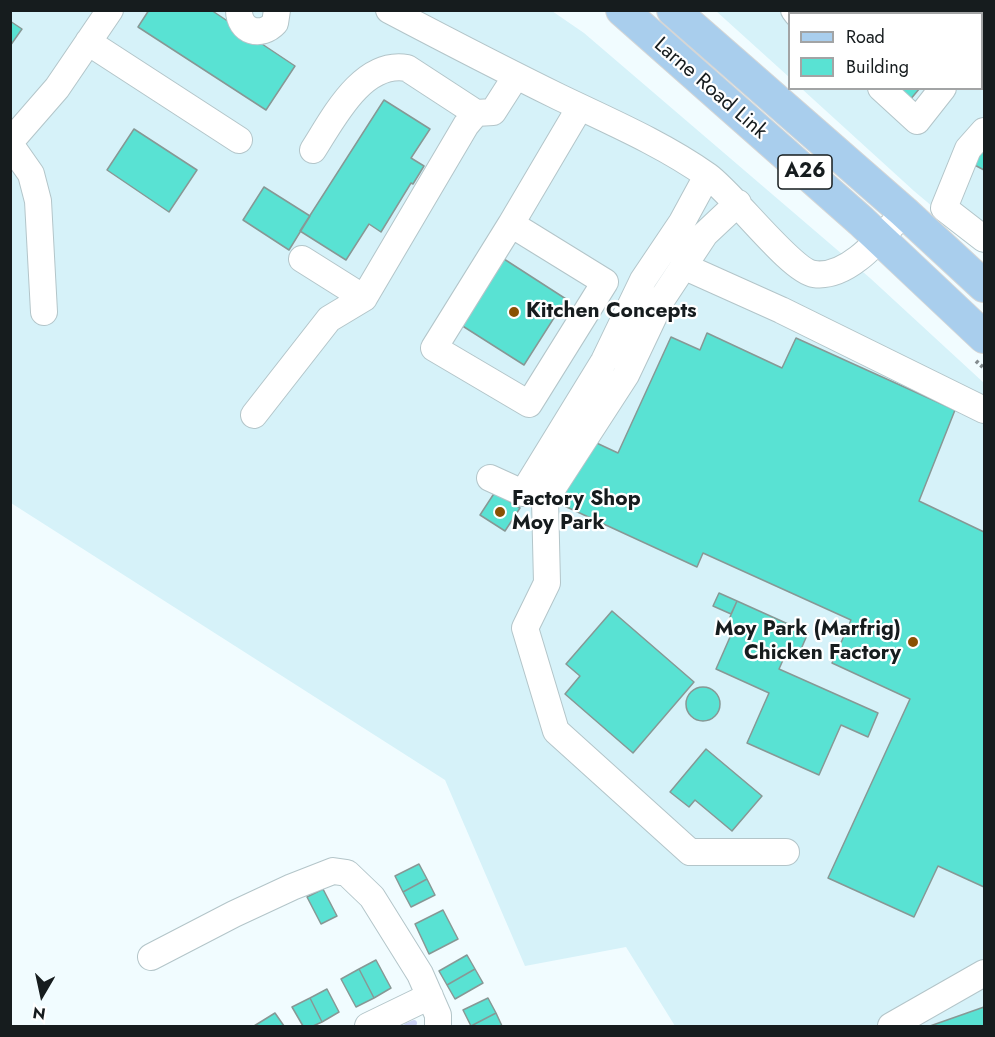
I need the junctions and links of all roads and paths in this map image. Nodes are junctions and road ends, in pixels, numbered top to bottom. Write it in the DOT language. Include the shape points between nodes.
graph roads {
  1 [pos="110,10"];
  2 [pos="239,10"];
  3 [pos="277,10"];
  4 [pos="389,10"];
  5 [pos="621,10"];
  6 [pos="673,10"];
  7 [pos="88,42"];
  8 [pos="516,76"];
  9 [pos="883,90"];
  10 [pos="941,90"];
  11 [pos="580,107"];
  12 [pos="476,113"];
  13 [pos="981,134"];
  14 [pos="240,140"];
  15 [pos="10,143"];
  16 [pos="313,150"];
  17 [pos="707,176"];
  18 [pos="738,203"];
  19 [pos="903,212"];
  20 [pos="511,224"];
  21 [pos="879,239"];
  22 [pos="984,240"];
  23 [pos="302,260"];
  24 [pos="683,266"];
  25 [pos="984,286"];
  26 [pos="364,298"];
  27 [pos="44,312"];
  28 [pos="984,337"];
  29 [pos="984,410"];
  30 [pos="254,415"];
  31 [pos="490,478"];
  32 [pos="786,852"];
  33 [pos="151,957"];
  34 [pos="984,974"];
  35 [pos="430,996"];
  36 [pos="368,1026"];
  37 [pos="438,1026"];
  38 [pos="891,1026"];
  1 -- 7 [label="street"];
  2 -- 3 [label="street" via="245,28 258,33 275,23"];
  4 -- 8 [label="street"];
  5 -- 21 [label="main road, Larne Road Link / A26"];
  6 -- 19 [label="main road, Larne Road Link / A26"];
  7 -- 14 [label="street"];
  7 -- 15 [label="street" via="57,88"];
  8 -- 11 [label="street"];
  8 -- 12 [label="street" via="494,112"];
  9 -- 10 [label="street" via="917,121"];
  11 -- 17 [label="street"];
  11 -- 20 [label="street"];
  12 -- 16 [label="street" via="407,68 395,66 380,70 350,93"];
  12 -- 26 [label="street"];
  13 -- 22 [label="street" via="968,149 944,208"];
  15 -- 27 [label="street" via="31,174 38,201"];
  17 -- 18 [label="street"];
  17 -- 31 [label="street" via="643,280 604,361 524,493"];
  18 -- 21 [label="street" via="791,261 810,273 829,274 844,269"];
  18 -- 24 [label="street" via="705,234"];
  19 -- 21 [label="street"];
  19 -- 25 [label="main road, Larne Road Link / A26"];
  20 -- 20 [label="street" via="434,348 529,404 605,282"];
  21 -- 28 [label="main road, Larne Road Link / A26"];
  23 -- 26 [label="street"];
  24 -- 29 [label="street"];
  24 -- 32 [label="street" via="662,299 626,375 545,500 547,583 525,628 556,731 690,852"];
  26 -- 30 [label="street" via="329,319"];
  33 -- 35 [label="street" via="234,914 333,871 347,873 372,897"];
  34 -- 38 [label="street"];
  35 -- 36 [label="street"];
  35 -- 37 [label="street"];
}
